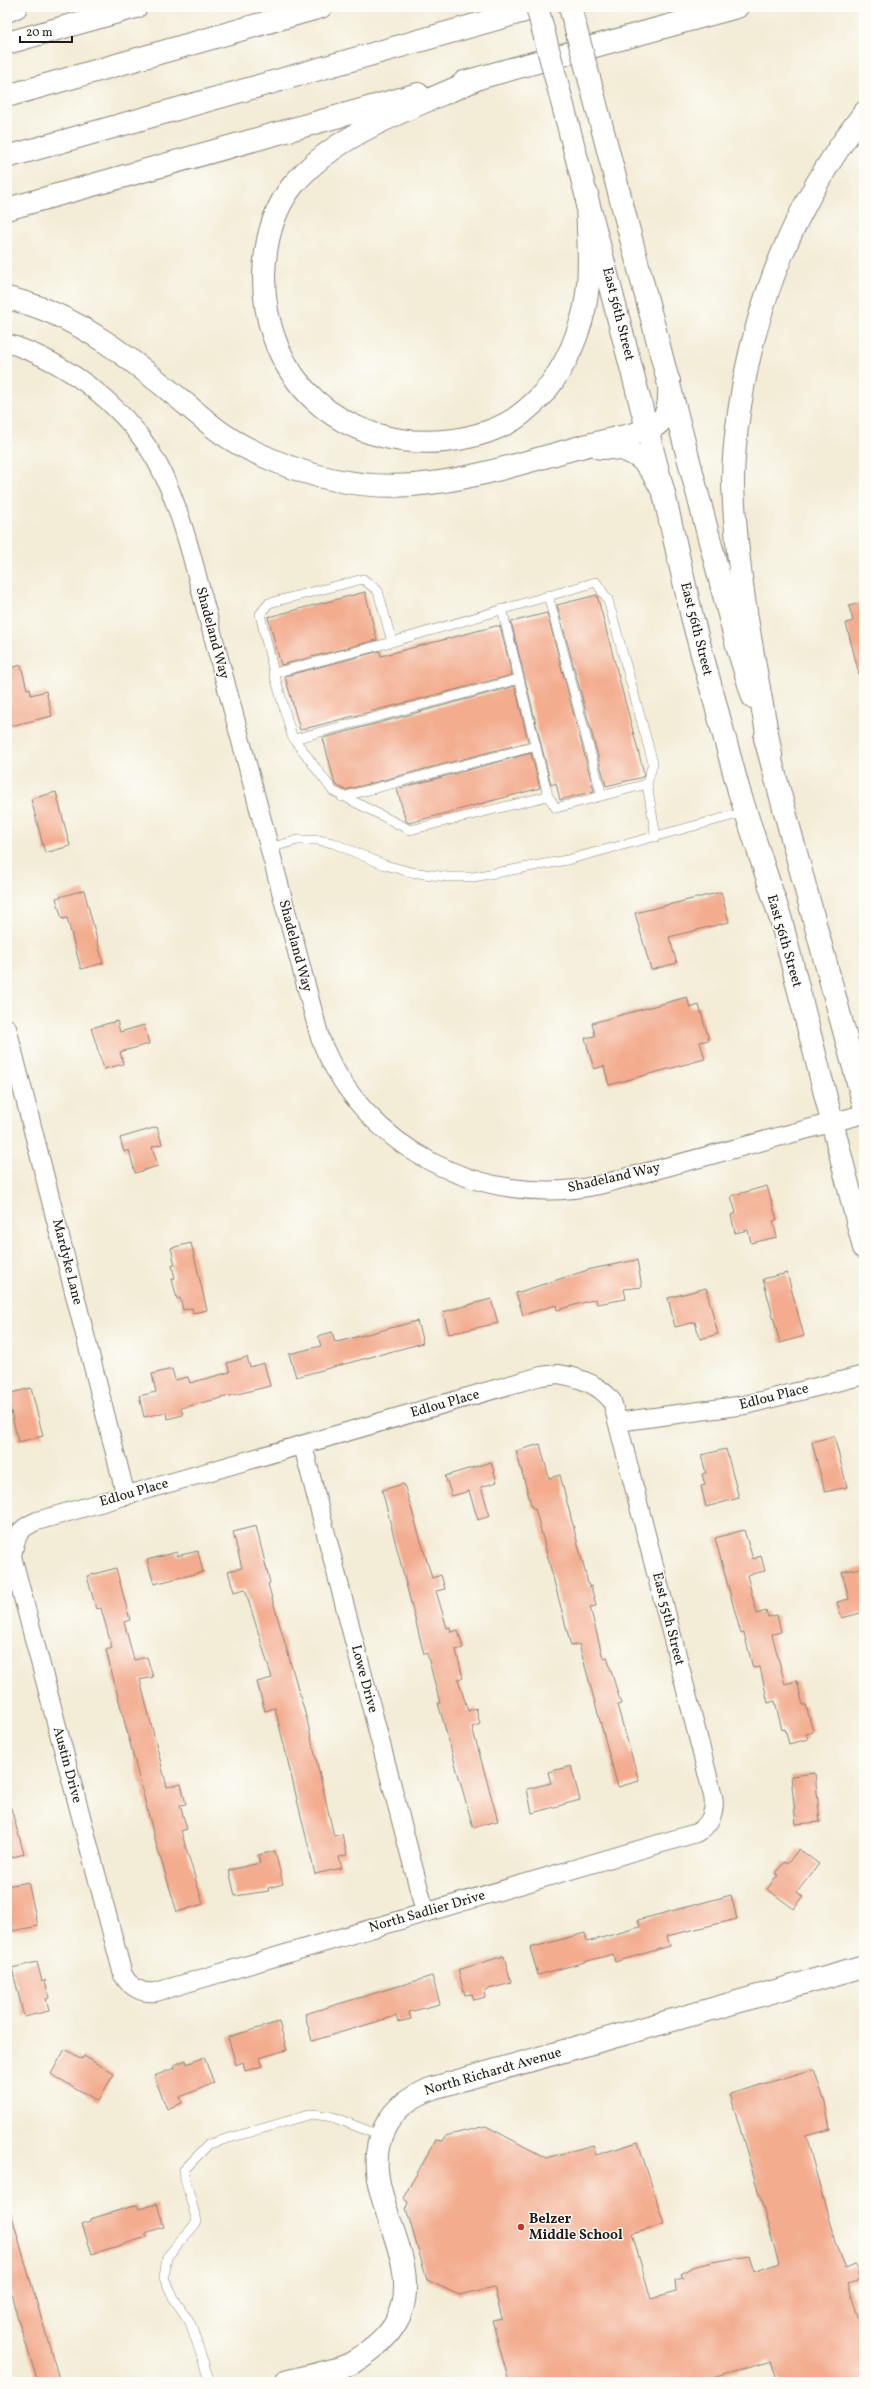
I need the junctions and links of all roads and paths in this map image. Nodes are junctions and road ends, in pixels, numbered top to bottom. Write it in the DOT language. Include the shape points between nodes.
graph roads {
  1 [pos="16,7"];
  2 [pos="136,7"];
  3 [pos="321,7"];
  4 [pos="538,7"];
  5 [pos="570,7"];
  6 [pos="737,7"];
  7 [pos="7,11"];
  8 [pos="7,44"];
  9 [pos="479,78"];
  10 [pos="7,96"];
  11 [pos="864,113"];
  12 [pos="7,157"];
  13 [pos="587,194"];
  14 [pos="7,209"];
  15 [pos="7,298"];
  16 [pos="7,343"];
  17 [pos="669,381"];
  18 [pos="648,430"];
  19 [pos="573,449"];
  20 [pos="664,494"];
  21 [pos="548,596"];
  22 [pos="502,609"];
  23 [pos="392,642"];
  24 [pos="274,673"];
  25 [pos="519,679"];
  26 [pos="294,739"];
  27 [pos="536,746"];
  28 [pos="771,755"];
  29 [pos="647,784"];
  30 [pos="548,796"];
  31 [pos="602,796"];
  32 [pos="342,797"];
  33 [pos="746,812"];
  34 [pos="656,837"];
  35 [pos="268,848"];
  36 [pos="7,1028"];
  37 [pos="852,1115"];
  38 [pos="864,1248"];
  39 [pos="864,1375"];
  40 [pos="617,1422"];
  41 [pos="303,1446"];
  42 [pos="126,1496"];
  43 [pos="16,1538"];
  44 [pos="712,1817"];
  45 [pos="425,1912"];
  46 [pos="864,1966"];
  47 [pos="136,1989"];
  48 [pos="381,2136"];
  49 [pos="210,2382"];
  50 [pos="285,2382"];
  1 -- 7 [label="main road"];
  2 -- 8 [label="main road"];
  3 -- 10 [label="main road"];
  4 -- 12 [label="main road"];
  4 -- 13 [label="main road, East 56th Street, bridge"];
  5 -- 17 [label="main road, East 56th Street, bridge"];
  6 -- 9 [label="main road"];
  9 -- 13 [label="main road" via="340,142 292,186 282,203 267,242 264,292 266,310 274,341 283,362 311,398 329,413 369,433 408,441 458,440 492,430 525,411 540,396 564,363 582,320 588,285"];
  9 -- 14 [label="main road" via="208,151"];
  11 -- 28 [label="main road" via="811,192 780,256 753,338 740,404 733,481 738,564"];
  13 -- 18 [label="main road, East 56th Street"];
  15 -- 19 [label="main road" via="48,312 102,340 239,445 296,470 325,479 392,486 434,484 508,469"];
  16 -- 35 [label="street, Shadeland Way" via="48,359 90,388 133,429 161,470 185,533"];
  17 -- 18 [label="main road" via="670,400 666,414 657,426"];
  17 -- 28 [label="main road, East 56th Street" via="738,649"];
  18 -- 19 [label="main road"];
  18 -- 20 [label="main road, East 56th Street"];
  19 -- 20 [label="main road" via="617,447 630,451 643,460 654,473"];
  20 -- 33 [label="main road, East 56th Street" via="693,621"];
  21 -- 22 [label="lane"];
  21 -- 29 [label="lane" via="596,582 608,600 653,763"];
  21 -- 31 [label="lane"];
  22 -- 23 [label="lane"];
  22 -- 25 [label="lane"];
  23 -- 24 [label="lane"];
  23 -- 24 [label="lane" via="378,591 363,579 269,603 260,614"];
  24 -- 26 [label="lane"];
  25 -- 26 [label="lane"];
  25 -- 27 [label="lane"];
  26 -- 32 [label="lane" via="333,791"];
  27 -- 30 [label="lane"];
  27 -- 32 [label="lane"];
  28 -- 37 [label="main road, East 56th Street"];
  29 -- 31 [label="lane"];
  29 -- 34 [label="lane"];
  30 -- 31 [label="lane" via="556,808"];
  30 -- 32 [label="lane" via="410,830"];
  33 -- 34 [label="lane"];
  33 -- 37 [label="main road, East 56th Street" via="781,920"];
  34 -- 35 [label="lane" via="567,860 467,877 411,872 377,863 322,840 298,840"];
  35 -- 37 [label="street, Shadeland Way" via="314,1020 326,1054 347,1090 368,1115 391,1137 432,1163 492,1185 530,1190 572,1189 599,1185"];
  36 -- 42 [label="street, Mardyke Lane"];
  37 -- 38 [label="main road, East 56th Street"];
  39 -- 40 [label="street, Edlou Place" via="745,1405"];
  40 -- 41 [label="street, Edlou Place" via="612,1401 593,1384 570,1376 545,1375"];
  40 -- 44 [label="street, East 55th Street" via="713,1796"];
  41 -- 42 [label="street, Edlou Place"];
  41 -- 45 [label="street, Lowe Drive"];
  42 -- 43 [label="street, Edlou Place" via="37,1521 25,1527"];
  43 -- 47 [label="street, Austin Drive" via="12,1546 12,1556 123,1975"];
  44 -- 45 [label="street, North Sadlier Drive" via="696,1834"];
  45 -- 47 [label="street, North Sadlier Drive" via="156,1992"];
  46 -- 48 [label="main road, North Richardt Avenue" via="433,2088 408,2099 391,2116"];
  48 -- 49 [label="lane" via="333,2117 312,2114 209,2144 183,2171 197,2222 166,2257 164,2278 174,2299 190,2322"];
  48 -- 50 [label="main road, North Richardt Avenue" via="376,2170 405,2277 401,2310 390,2332 378,2345 351,2364"];
}
